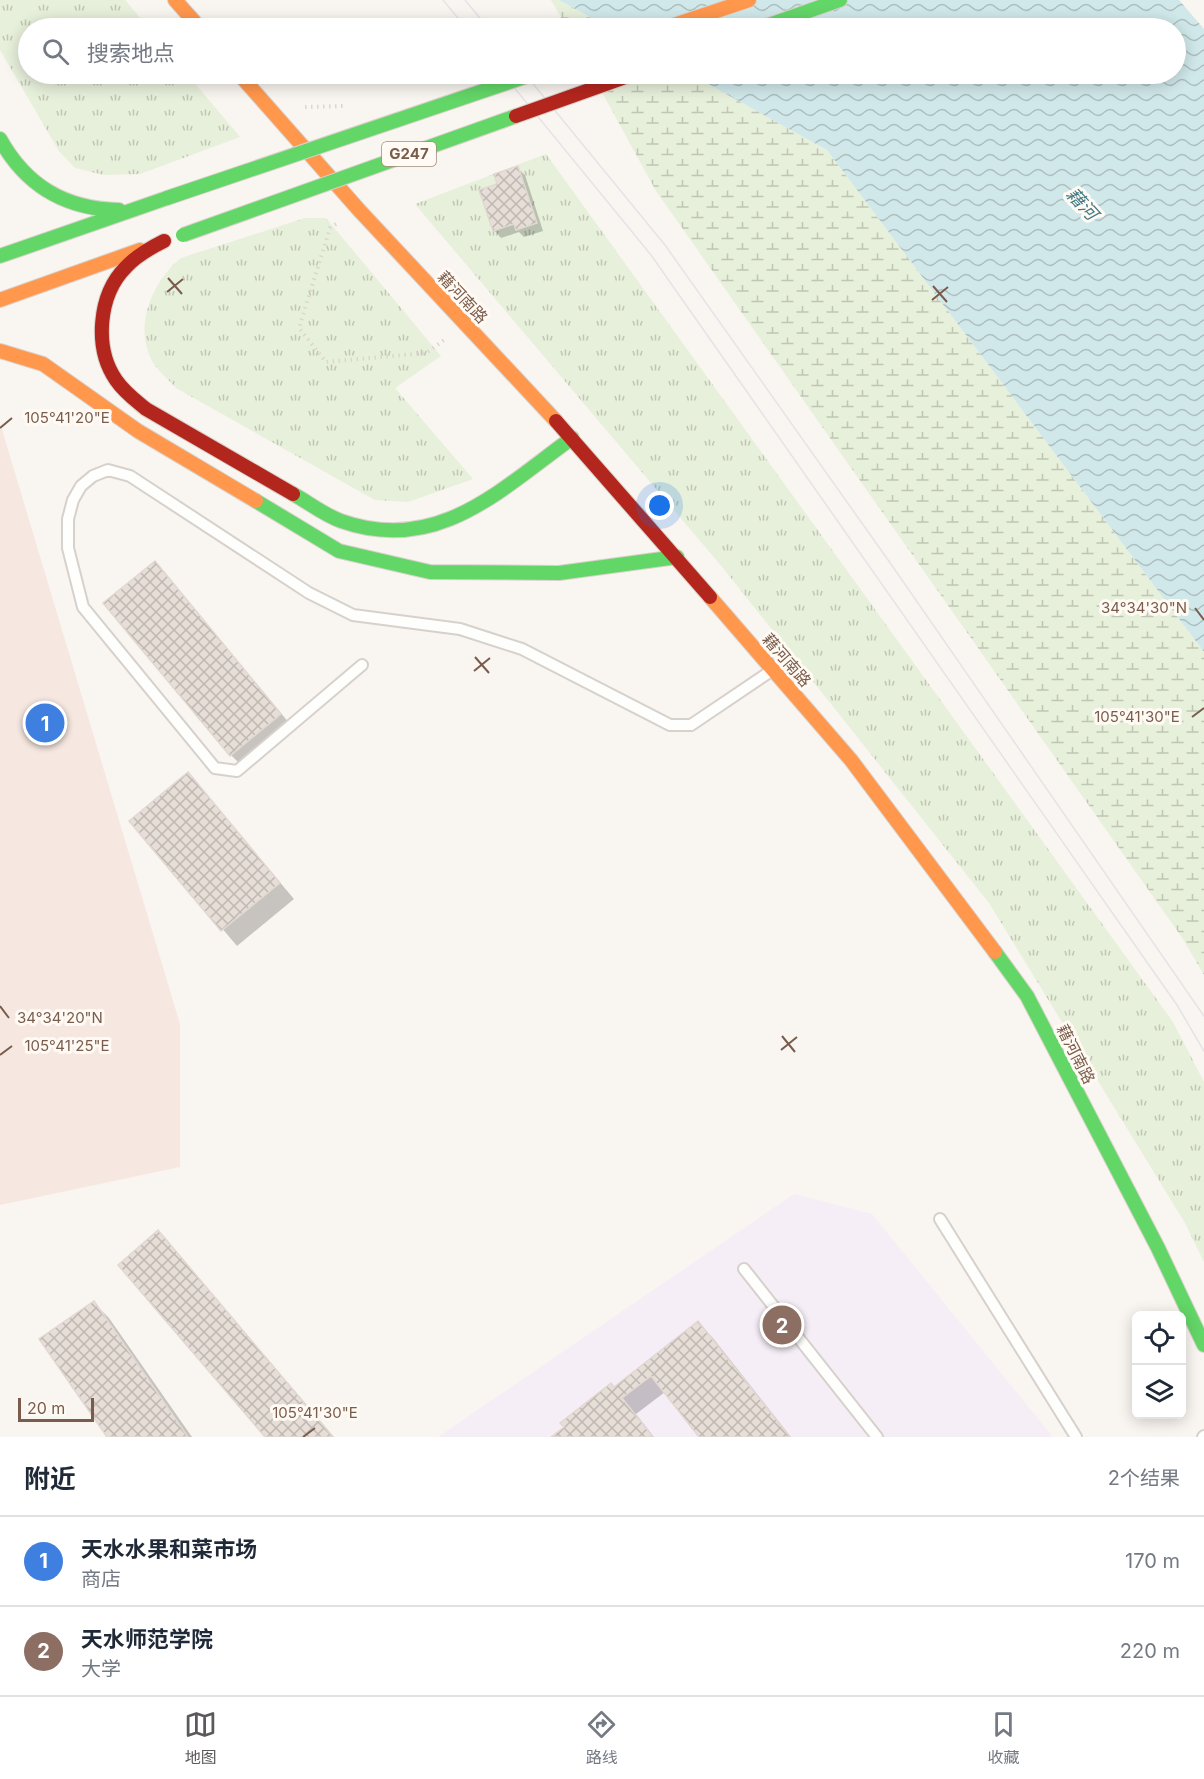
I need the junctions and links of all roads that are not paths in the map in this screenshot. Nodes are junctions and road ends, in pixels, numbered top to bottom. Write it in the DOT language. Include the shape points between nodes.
graph roads {
  1 [pos="175,0"];
  2 [pos="749,0"];
  3 [pos="840,0"];
  4 [pos="191,18"];
  5 [pos="695,18"];
  6 [pos="789,18"];
  7 [pos="248,84"];
  8 [pos="503,84"];
  9 [pos="606,84"];
  10 [pos="0,139"];
  11 [pos="133,210"];
  12 [pos="164,242"];
  13 [pos="0,256"];
  14 [pos="0,300"];
  15 [pos="0,351"];
  16 [pos="572,438"];
  17 [pos="676,556"];
  18 [pos="362,665"];
  19 [pos="773,669"];
  20 [pos="940,1219"];
  21 [pos="744,1269"];
  22 [pos="1204,1345"];
  23 [pos="877,1437"];
  24 [pos="1076,1437"];
  1 -- 4 [label="main road"];
  2 -- 5 [label="main road"];
  3 -- 6 [label="main road"];
  7 -- 16 [label="main road, 藉河南路" via="358,210"];
  8 -- 11 [label="main road, G247, bridge"];
  9 -- 12 [label="main road, G247, bridge"];
  10 -- 11 [label="main road" via="9,158 33,184 63,202 98,211"];
  11 -- 13 [label="main road, G247"];
  12 -- 14 [label="main road, G247"];
  12 -- 16 [label="main road" via="137,255 117,278 105,305 101,334 108,364 123,390 146,409 340,521 388,531 436,526 480,505"];
  15 -- 17 [label="main road" via="43,364 138,431 339,551 430,572 559,573"];
  16 -- 17 [label="main road, 藉河南路"];
  17 -- 19 [label="main road, 藉河南路"];
  18 -- 19 [label="lane" via="237,771 215,768 83,608 68,548 68,519 81,486 108,470 130,476 309,593 353,615 460,629 522,649 670,725 692,725"];
  19 -- 22 [label="main road, 藉河南路" via="851,760 1027,996"];
  20 -- 24 [label="lane"];
  21 -- 23 [label="lane"];
}
